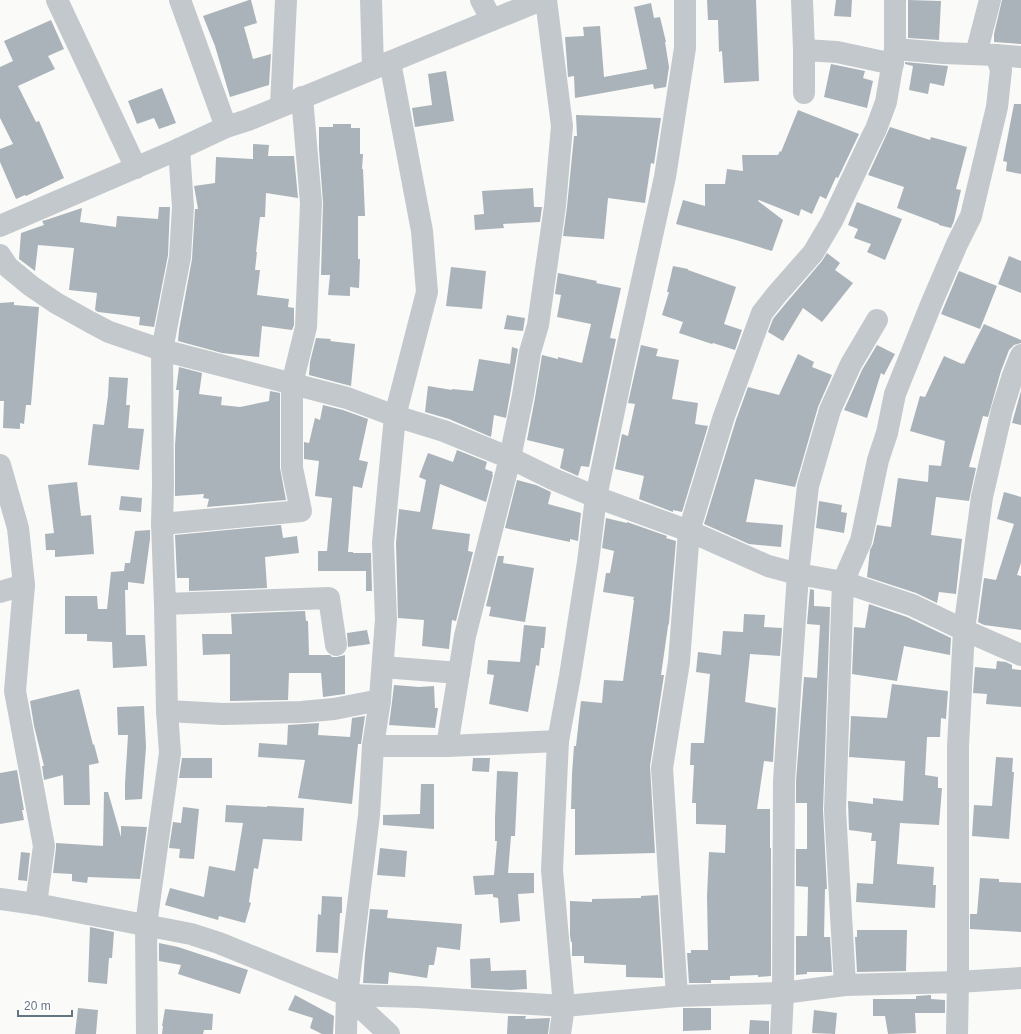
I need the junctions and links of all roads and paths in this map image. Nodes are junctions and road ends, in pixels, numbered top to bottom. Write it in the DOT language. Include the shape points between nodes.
graph roads {
  1 [pos="57,0"];
  2 [pos="180,0"];
  3 [pos="286,0"];
  4 [pos="371,0"];
  5 [pos="481,0"];
  6 [pos="541,0"];
  7 [pos="546,0"];
  8 [pos="686,0"];
  9 [pos="802,0"];
  10 [pos="895,0"];
  11 [pos="990,0"];
  12 [pos="492,20"];
  13 [pos="804,50"];
  14 [pos="986,54"];
  15 [pos="894,56"];
  16 [pos="1021,57"];
  17 [pos="381,65"];
  18 [pos="804,93"];
  19 [pos="302,97"];
  20 [pos="281,106"];
  21 [pos="226,127"];
  22 [pos="178,149"];
  23 [pos="136,168"];
  24 [pos="0,226"];
  25 [pos="0,255"];
  26 [pos="877,320"];
  27 [pos="162,350"];
  28 [pos="1021,355"];
  29 [pos="292,384"];
  30 [pos="395,416"];
  31 [pos="510,458"];
  32 [pos="0,465"];
  33 [pos="596,498"];
  34 [pos="162,524"];
  35 [pos="690,531"];
  36 [pos="798,574"];
  37 [pos="842,582"];
  38 [pos="24,586"];
  39 [pos="0,592"];
  40 [pos="166,604"];
  41 [pos="964,630"];
  42 [pos="336,645"];
  43 [pos="1021,655"];
  44 [pos="383,667"];
  45 [pos="459,673"];
  46 [pos="380,700"];
  47 [pos="167,711"];
  48 [pos="558,741"];
  49 [pos="373,746"];
  50 [pos="447,746"];
  51 [pos="0,899"];
  52 [pos="36,904"];
  53 [pos="146,925"];
  54 [pos="1021,978"];
  55 [pos="958,982"];
  56 [pos="845,985"];
  57 [pos="783,993"];
  58 [pos="347,995"];
  59 [pos="677,996"];
  60 [pos="564,1006"];
  61 [pos="147,1034"];
  62 [pos="346,1034"];
  63 [pos="389,1034"];
  64 [pos="560,1034"];
  65 [pos="781,1034"];
  66 [pos="956,1034"];
  1 -- 23 [label="street"];
  2 -- 21 [label="street"];
  3 -- 20 [label="street"];
  4 -- 17 [label="street"];
  5 -- 12 [label="street"];
  6 -- 12 [label="street"];
  7 -- 31 [label="street" via="562,126 555,206 538,325 530,352"];
  8 -- 33 [label="street" via="685,48 665,177 624,358"];
  9 -- 13 [label="street"];
  10 -- 15 [label="street"];
  11 -- 14 [label="street"];
  12 -- 17 [label="street"];
  13 -- 15 [label="street"];
  13 -- 18 [label="street"];
  14 -- 15 [label="street"];
  14 -- 16 [label="street"];
  14 -- 37 [label="street" via="1001,70 997,107 971,216 895,394 861,542"];
  15 -- 35 [label="street" via="886,102 876,129 832,221 813,253 762,313 724,416"];
  17 -- 19 [label="street"];
  17 -- 30 [label="street" via="422,230 427,292"];
  19 -- 20 [label="street"];
  19 -- 29 [label="street" via="311,203 306,327"];
  20 -- 21 [label="street"];
  21 -- 22 [label="street"];
  22 -- 23 [label="street"];
  22 -- 27 [label="street" via="183,207 180,250"];
  23 -- 24 [label="street"];
  25 -- 27 [label="street" via="8,267 56,303 109,332"];
  26 -- 36 [label="street" via="850,364 830,410 808,486"];
  27 -- 29 [label="street"];
  27 -- 34 [label="street"];
  28 -- 41 [label="street" via="1002,410 982,497"];
  29 -- 30 [label="street" via="347,398"];
  29 -- 34 [label="street" via="292,468 301,511"];
  30 -- 31 [label="street"];
  30 -- 44 [label="street" via="383,543 386,619"];
  31 -- 33 [label="street"];
  31 -- 45 [label="street" via="465,636"];
  32 -- 38 [label="street" via="18,528"];
  33 -- 35 [label="street"];
  33 -- 48 [label="street"];
  34 -- 40 [label="street"];
  35 -- 36 [label="street" via="768,566"];
  35 -- 59 [label="street" via="679,662 662,768"];
  36 -- 37 [label="street"];
  36 -- 57 [label="street" via="784,781"];
  37 -- 41 [label="street" via="912,605"];
  37 -- 56 [label="street" via="835,810"];
  38 -- 39 [label="street"];
  38 -- 52 [label="street" via="15,691 44,846"];
  40 -- 42 [label="street" via="329,598"];
  40 -- 47 [label="street"];
  41 -- 43 [label="street"];
  41 -- 55 [label="street" via="958,746"];
  44 -- 45 [label="street"];
  44 -- 46 [label="street"];
  45 -- 50 [label="street"];
  46 -- 47 [label="street" via="301,712 223,714"];
  46 -- 49 [label="street"];
  47 -- 53 [label="street" via="170,754"];
  48 -- 50 [label="street"];
  48 -- 60 [label="street" via="552,870"];
  49 -- 50 [label="street"];
  49 -- 58 [label="street" via="369,815"];
  51 -- 52 [label="street"];
  52 -- 53 [label="street"];
  53 -- 58 [label="street" via="191,934"];
  53 -- 61 [label="street"];
  54 -- 55 [label="street"];
  55 -- 56 [label="street"];
  55 -- 66 [label="street"];
  56 -- 57 [label="street"];
  57 -- 59 [label="street"];
  57 -- 65 [label="street"];
  58 -- 60 [label="street"];
  58 -- 62 [label="street"];
  58 -- 63 [label="street"];
  59 -- 60 [label="street"];
  60 -- 64 [label="street"];
}
